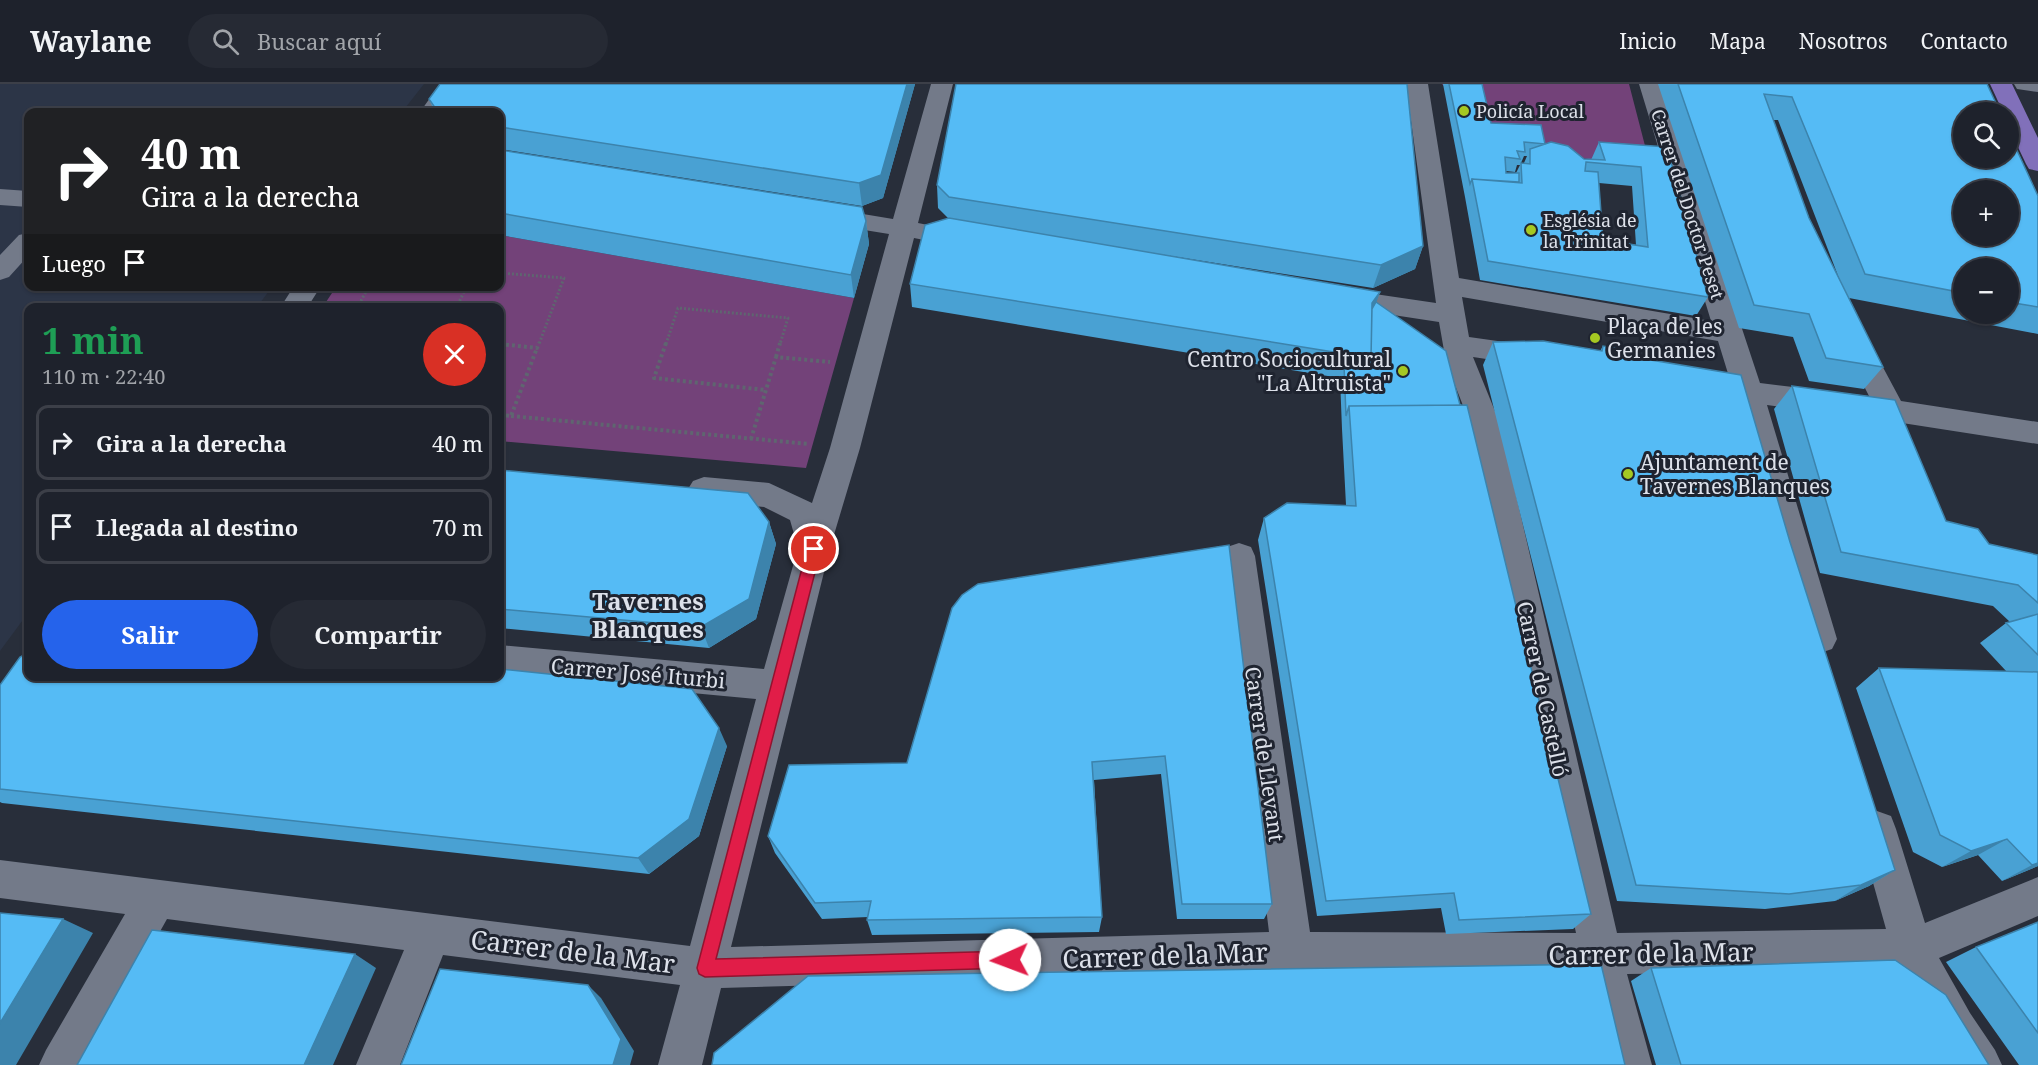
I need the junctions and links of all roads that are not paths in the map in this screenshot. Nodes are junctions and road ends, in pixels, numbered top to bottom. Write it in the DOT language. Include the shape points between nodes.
graph roads {
  1 [pos="451,84"];
  2 [pos="942,84"];
  3 [pos="1417,84"];
  4 [pos="1650,84"];
  5 [pos="2001,84"];
  6 [pos="2025,84"];
  7 [pos="2038,85"];
  8 [pos="434,108"];
  9 [pos="2038,164"];
  10 [pos="0,197"];
  11 [pos="24,199"];
  12 [pos="800,212"];
  13 [pos="904,229"];
  14 [pos="950,236"];
  15 [pos="24,245"];
  16 [pos="0,271"];
  17 [pos="1445,285"];
  18 [pos="1311,293"];
  19 [pos="1845,320"];
  20 [pos="1454,330"];
  21 [pos="1729,333"];
  22 [pos="1562,361"];
  23 [pos="1699,385"];
  24 [pos="1748,392"];
  25 [pos="1881,408"];
  26 [pos="2038,433"];
  27 [pos="675,487"];
  28 [pos="814,549"];
  29 [pos="1239,556"];
  30 [pos="504,660"];
  31 [pos="1831,675"];
  32 [pos="777,686"];
  33 [pos="1868,801"];
  34 [pos="0,879"];
  35 [pos="2038,896"];
  36 [pos="157,898"];
  37 [pos="431,933"];
  38 [pos="1912,949"];
  39 [pos="1292,952"];
  40 [pos="1601,954"];
  41 [pos="705,968"];
  42 [pos="61,1065"];
  43 [pos="378,1065"];
  44 [pos="680,1065"];
  45 [pos="1630,1065"];
  46 [pos="1980,1065"];
  1 -- 8 [label="street"];
  2 -- 13 [label="street"];
  3 -- 17 [label="street, Carrer de Castelló"];
  4 -- 21 [label="street, Carrer del Doctor Peset"];
  5 -- 9 [label="main road"];
  6 -- 7 [label="street"];
  10 -- 11 [label="street"];
  12 -- 13 [label="street"];
  13 -- 14 [label="street"];
  13 -- 28 [label="street"];
  15 -- 16 [label="street"];
  17 -- 20 [label="street, Carrer de Castelló"];
  17 -- 21 [label="street"];
  18 -- 20 [label="street"];
  19 -- 25 [label="street"];
  20 -- 22 [label="street"];
  20 -- 40 [label="street, Carrer de Castelló" via="1460,362 1484,421"];
  21 -- 24 [label="street, Carrer del Doctor Peset"];
  23 -- 24 [label="street"];
  24 -- 25 [label="street"];
  24 -- 31 [label="street, Carrer del Doctor Peset"];
  25 -- 26 [label="street"];
  27 -- 28 [label="street" via="769,495 804,513"];
  28 -- 32 [label="street"];
  29 -- 39 [label="street, Carrer de Llevant"];
  30 -- 32 [label="street, Carrer José Iturbi"];
  32 -- 41 [label="street"];
  33 -- 38 [label="street"];
  34 -- 36 [label="street, Carrer de la Mar"];
  35 -- 38 [label="street, Carrer de la Mar"];
  36 -- 37 [label="street, Carrer de la Mar"];
  36 -- 42 [label="street"];
  37 -- 41 [label="street, Carrer de la Mar"];
  37 -- 43 [label="street"];
  38 -- 40 [label="street, Carrer de la Mar"];
  38 -- 46 [label="street"];
  39 -- 40 [label="street, Carrer de la Mar"];
  39 -- 41 [label="street, Carrer de la Mar"];
  40 -- 45 [label="street, Carrer de Castelló"];
  41 -- 44 [label="street"];
}
